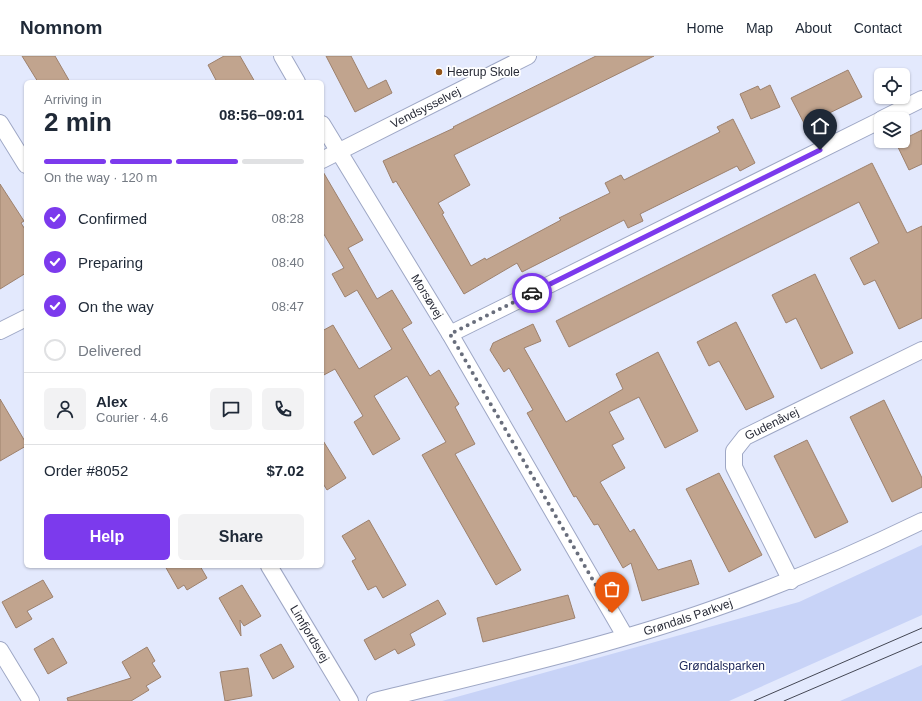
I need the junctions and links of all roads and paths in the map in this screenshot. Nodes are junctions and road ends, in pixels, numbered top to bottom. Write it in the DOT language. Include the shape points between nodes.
graph roads {
  1 [pos="282,56"];
  2 [pos="528,56"];
  3 [pos="296,80"];
  4 [pos="922,99"];
  5 [pos="896,112"];
  6 [pos="0,123"];
  7 [pos="874,123"];
  8 [pos="324,127"];
  9 [pos="339,151"];
  10 [pos="324,159"];
  11 [pos="24,162"];
  12 [pos="24,319"];
  13 [pos="0,331"];
  14 [pos="450,334"];
  15 [pos="922,350"];
  16 [pos="922,521"];
  17 [pos="270,568"];
  18 [pos="791,581"];
  19 [pos="625,636"];
  20 [pos="0,650"];
  21 [pos="31,701"];
  22 [pos="350,701"];
  23 [pos="374,701"];
  1 -- 3 [label="street"];
  2 -- 9 [label="street, Vendsysselvej"];
  4 -- 5 [label="street"];
  6 -- 11 [label="street"];
  7 -- 14 [label="street"];
  8 -- 9 [label="street, Morsøvej"];
  9 -- 10 [label="street, Vendsysselvej"];
  9 -- 14 [label="street, Morsøvej"];
  12 -- 13 [label="street"];
  14 -- 19 [label="street, Morsøvej"];
  15 -- 18 [label="street, Gudenåvej" via="745,437 734,451 734,467"];
  16 -- 18 [label="street, Grøndals Parkvej"];
  17 -- 22 [label="street, Limfjordsvej"];
  18 -- 19 [label="street, Grøndals Parkvej" via="712,610"];
  19 -- 23 [label="street, Grøndals Parkvej"];
  20 -- 21 [label="street"];
}
